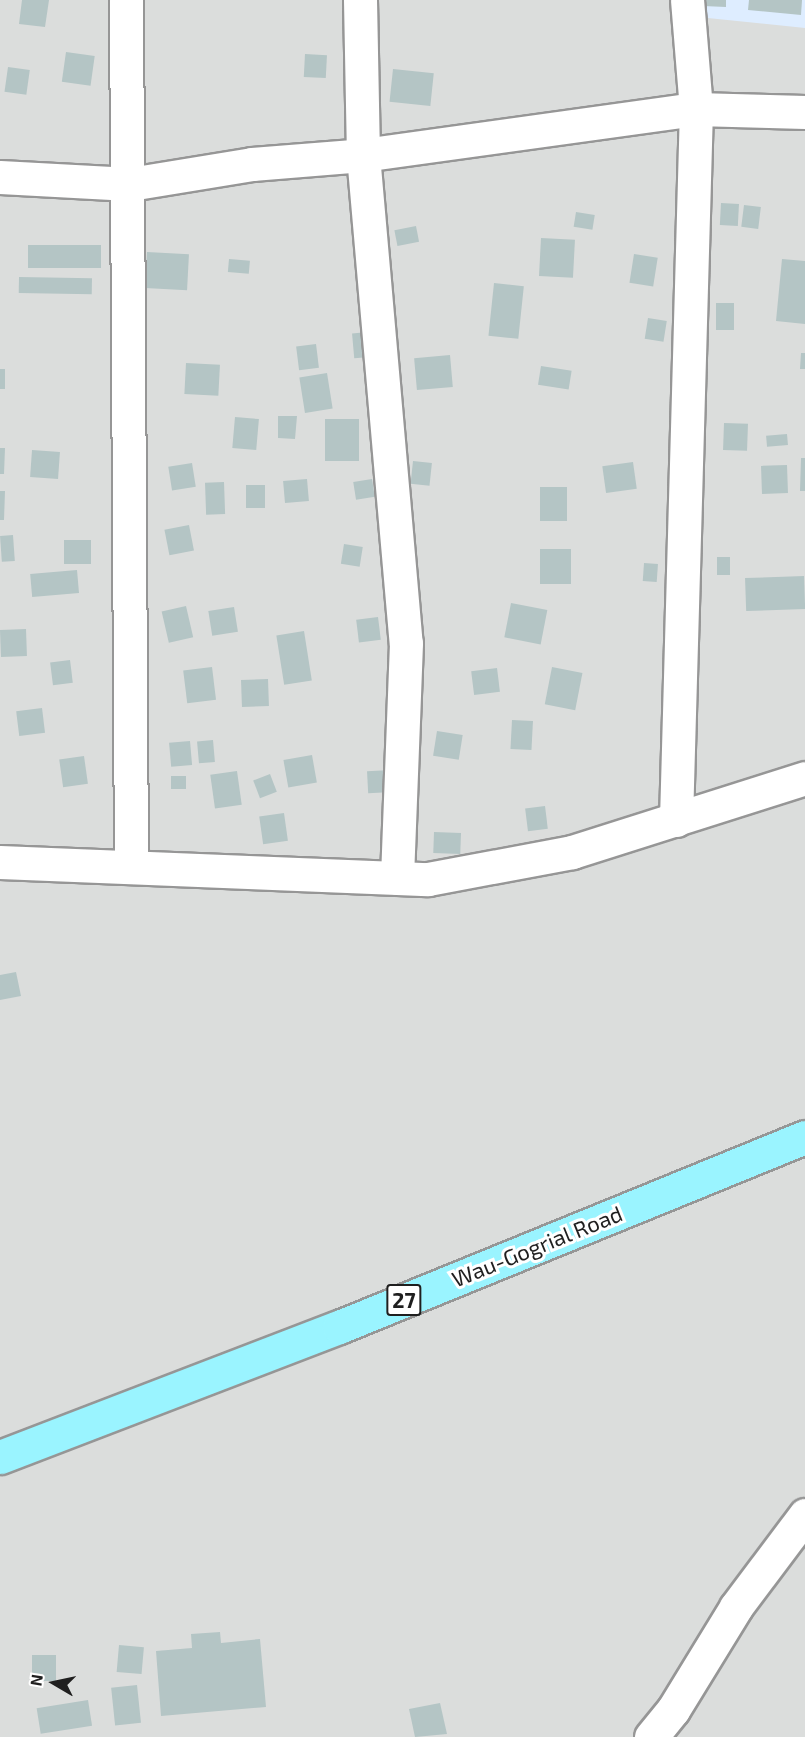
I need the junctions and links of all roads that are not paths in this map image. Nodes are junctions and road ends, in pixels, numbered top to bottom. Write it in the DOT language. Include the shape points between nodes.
graph roads {
  1 [pos="126,0"];
  2 [pos="360,0"];
  3 [pos="687,0"];
  4 [pos="696,110"];
  5 [pos="805,112"];
  6 [pos="363,155"];
  7 [pos="0,177"];
  8 [pos="130,184"];
  9 [pos="805,778"];
  10 [pos="676,820"];
  11 [pos="0,862"];
  12 [pos="131,865"];
  13 [pos="397,878"];
  14 [pos="805,1137"];
  15 [pos="0,1456"];
  16 [pos="805,1515"];
  17 [pos="651,1737"];
  1 -- 8 [label="street"];
  2 -- 6 [label="street"];
  3 -- 4 [label="street"];
  4 -- 5 [label="street"];
  4 -- 6 [label="street"];
  4 -- 10 [label="street"];
  6 -- 8 [label="street" via="252,164"];
  6 -- 13 [label="street" via="406,644"];
  7 -- 8 [label="street"];
  8 -- 12 [label="street"];
  9 -- 10 [label="street"];
  10 -- 13 [label="street" via="572,852 428,879"];
  11 -- 12 [label="street"];
  12 -- 13 [label="street"];
  14 -- 15 [label="main road, Wau-Gogrial Road / 27" via="339,1327"];
  16 -- 17 [label="street" via="736,1607 673,1710"];
}
